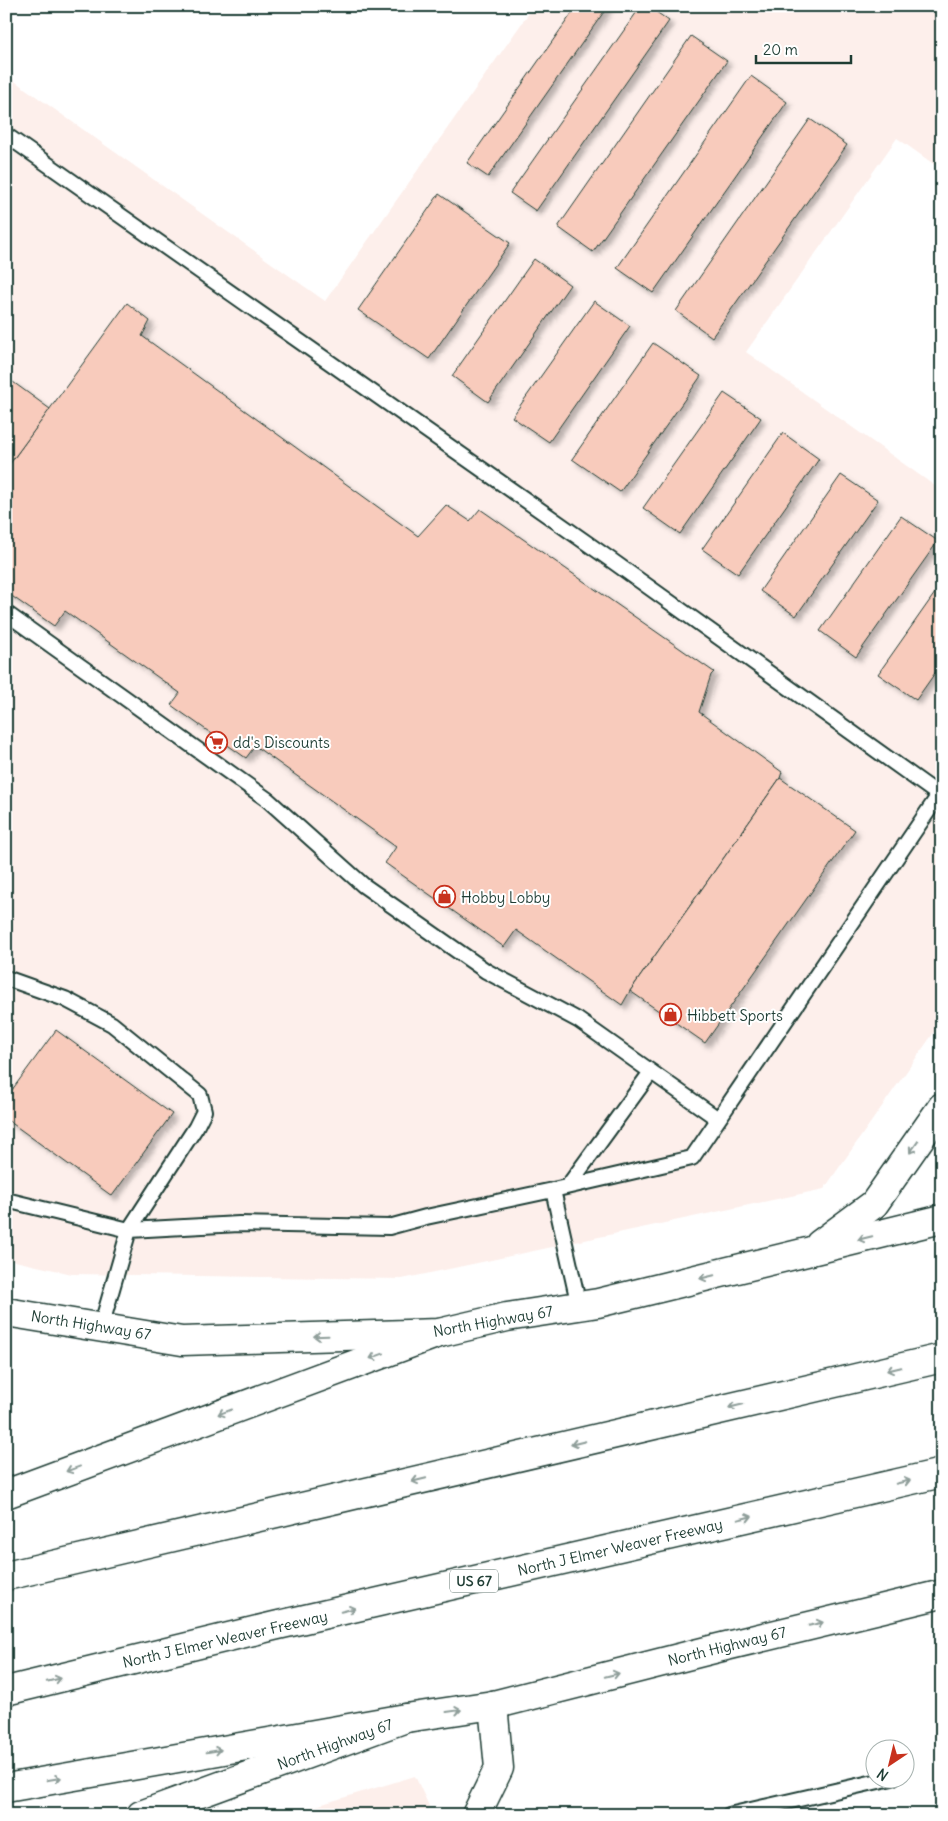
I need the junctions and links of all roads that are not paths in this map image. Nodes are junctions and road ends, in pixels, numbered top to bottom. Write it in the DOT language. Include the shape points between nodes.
graph roads {
  1 [pos="6,135"];
  2 [pos="6,613"];
  3 [pos="941,796"];
  4 [pos="6,978"];
  5 [pos="651,1072"];
  6 [pos="942,1107"];
  7 [pos="718,1119"];
  8 [pos="568,1186"];
  9 [pos="552,1190"];
  10 [pos="6,1200"];
  11 [pos="942,1219"];
  12 [pos="129,1230"];
  13 [pos="810,1251"];
  14 [pos="579,1306"];
  15 [pos="6,1312"];
  16 [pos="101,1327"];
  17 [pos="439,1332"];
  18 [pos="942,1358"];
  19 [pos="942,1473"];
  20 [pos="6,1494"];
  21 [pos="6,1576"];
  22 [pos="942,1594"];
  23 [pos="6,1691"];
  24 [pos="494,1705"];
  25 [pos="406,1718"];
  26 [pos="866,1784"];
  27 [pos="6,1788"];
  28 [pos="141,1815"];
  29 [pos="476,1815"];
  30 [pos="729,1815"];
  1 -- 3 [label="lane"];
  2 -- 5 [label="lane" via="268,800 379,896 486,971 578,1020"];
  3 -- 7 [label="lane"];
  4 -- 12 [label="lane" via="65,999 112,1024 200,1095 204,1111 196,1127"];
  5 -- 7 [label="lane"];
  5 -- 8 [label="lane"];
  6 -- 13 [label="main road, one-way" via="874,1204"];
  7 -- 8 [label="lane" via="692,1158"];
  8 -- 9 [label="lane"];
  9 -- 12 [label="lane" via="389,1227 239,1224"];
  9 -- 14 [label="lane"];
  10 -- 12 [label="lane"];
  11 -- 13 [label="main road, North Highway 67, one-way"];
  12 -- 16 [label="lane"];
  13 -- 14 [label="main road, North Highway 67, one-way"];
  14 -- 17 [label="main road, North Highway 67" via="506,1317"];
  15 -- 16 [label="main road, North Highway 67"];
  17 -- 16 [label="main road, North Highway 67, one-way" via="182,1340"];
  17 -- 20 [label="main road, one-way"];
  18 -- 21 [label="main road, one-way"];
  23 -- 19 [label="main road, North J Elmer Weaver Freeway / US 67, one-way"];
  24 -- 22 [label="main road, North Highway 67, one-way"];
  25 -- 24 [label="main road, North Highway 67, one-way"];
  24 -- 29 [label="main road" via="499,1768"];
  27 -- 25 [label="main road, one-way"];
  25 -- 28 [label="main road, North Highway 67"];
  26 -- 30 [label="lane"];
}
